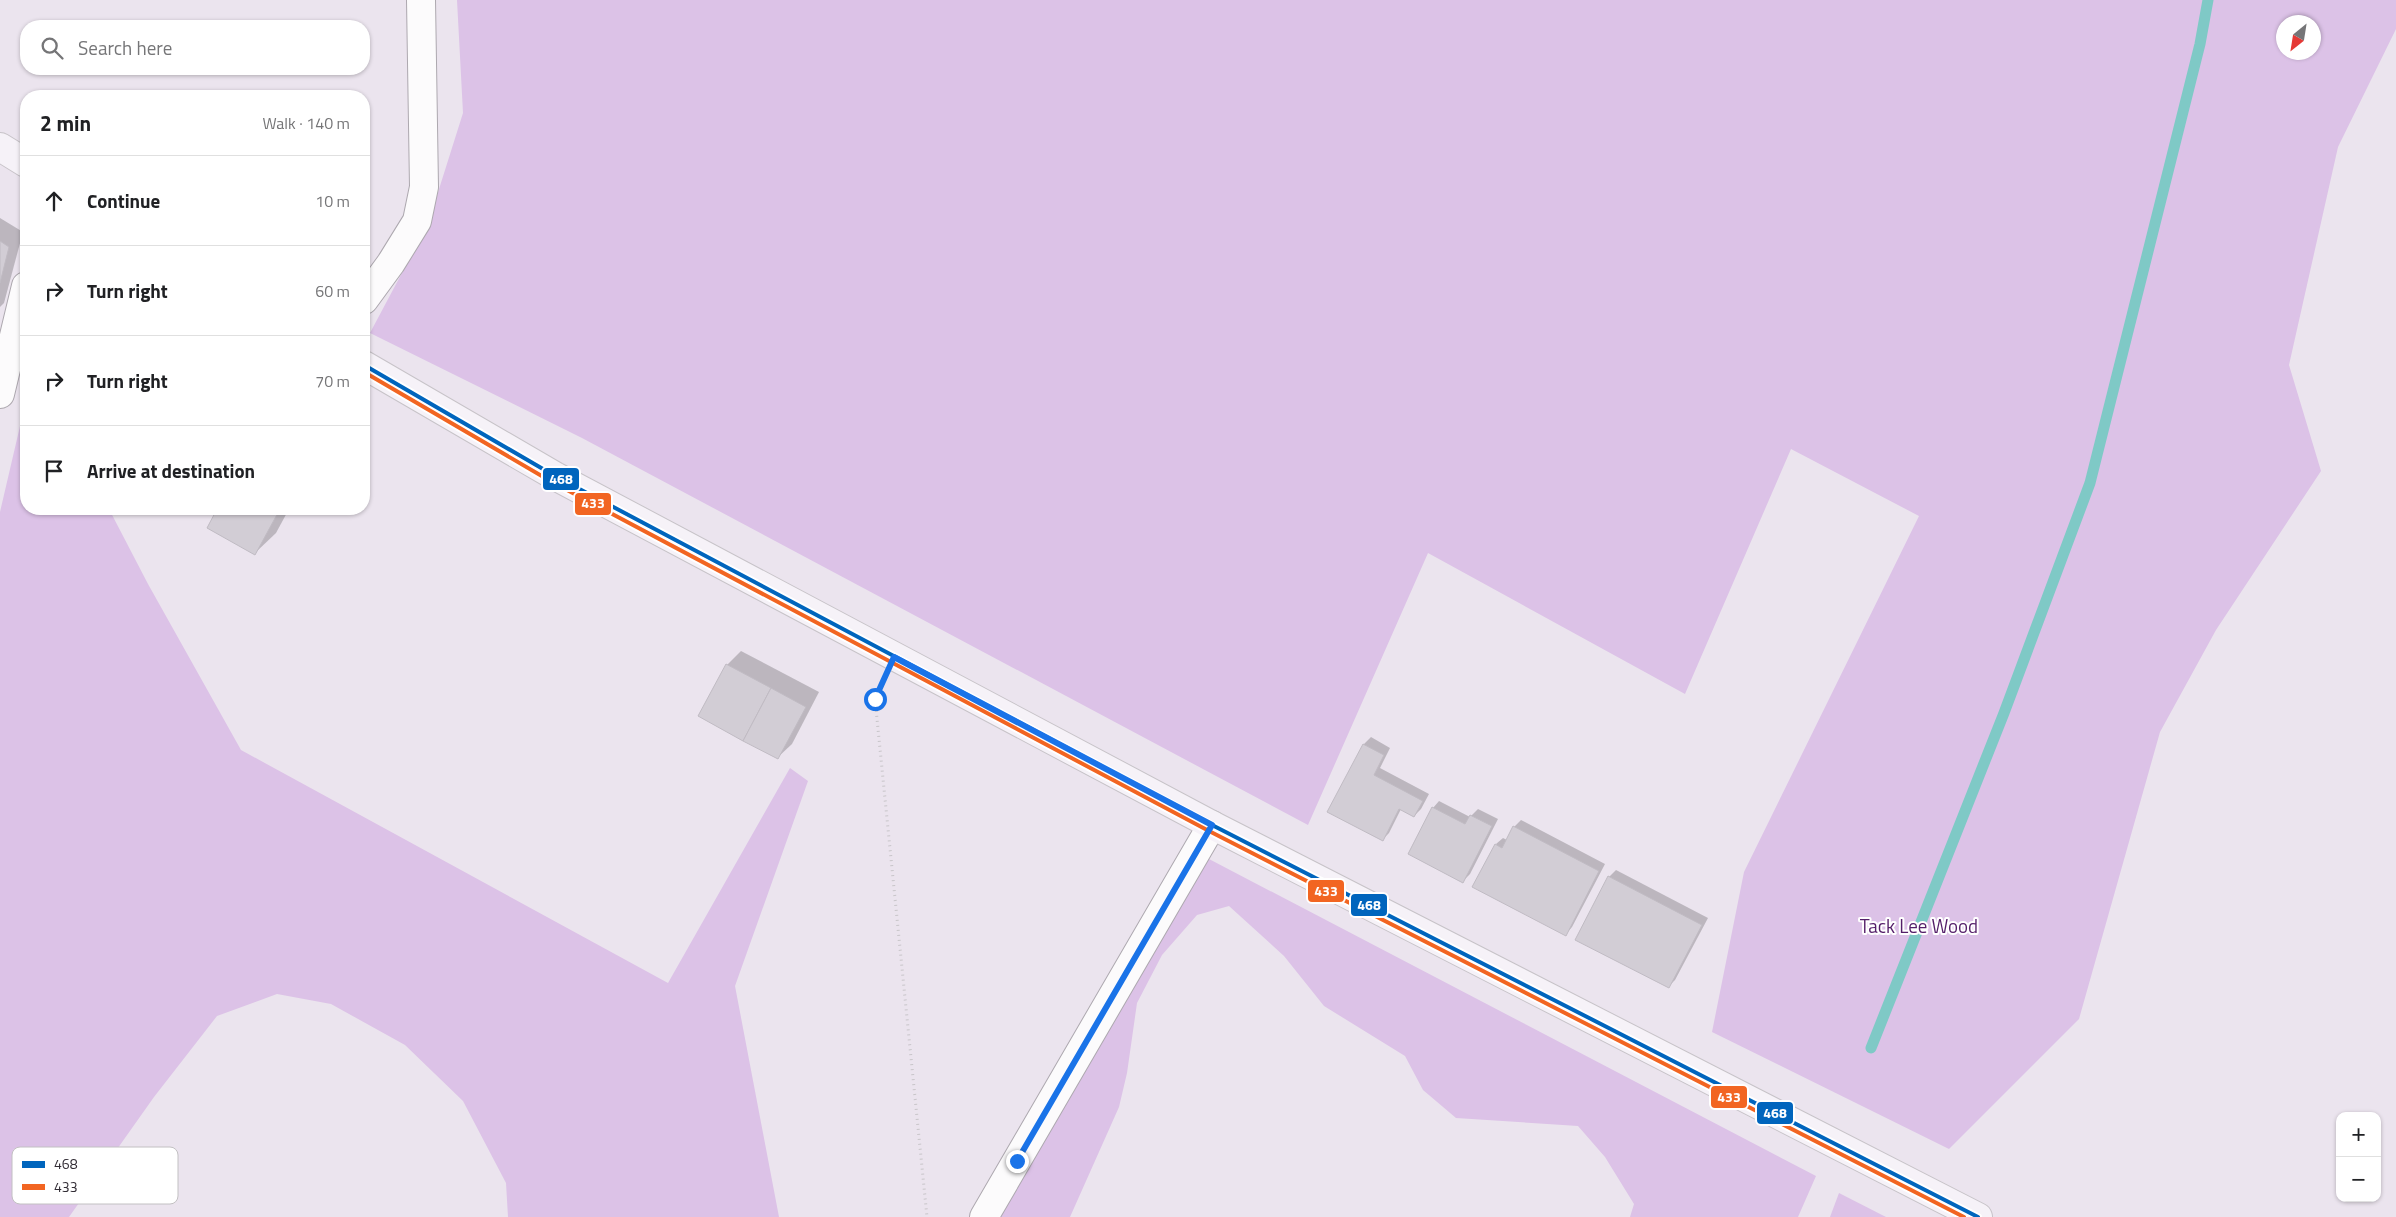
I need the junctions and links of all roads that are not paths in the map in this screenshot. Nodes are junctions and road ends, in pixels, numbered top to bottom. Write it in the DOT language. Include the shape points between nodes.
graph roads {
  1 [pos="421,0"];
  2 [pos="0,147"];
  3 [pos="20,159"];
  4 [pos="370,292"];
  5 [pos="20,311"];
  6 [pos="370,368"];
  7 [pos="0,394"];
  8 [pos="1212,825"];
  9 [pos="984,1217"];
  10 [pos="1978,1217"];
  1 -- 4 [label="street" via="424,187 417,221"];
  2 -- 3 [label="main road"];
  5 -- 7 [label="street"];
  6 -- 8 [label="main road" via="555,476"];
  8 -- 9 [label="street"];
  8 -- 10 [label="main road"];
}
